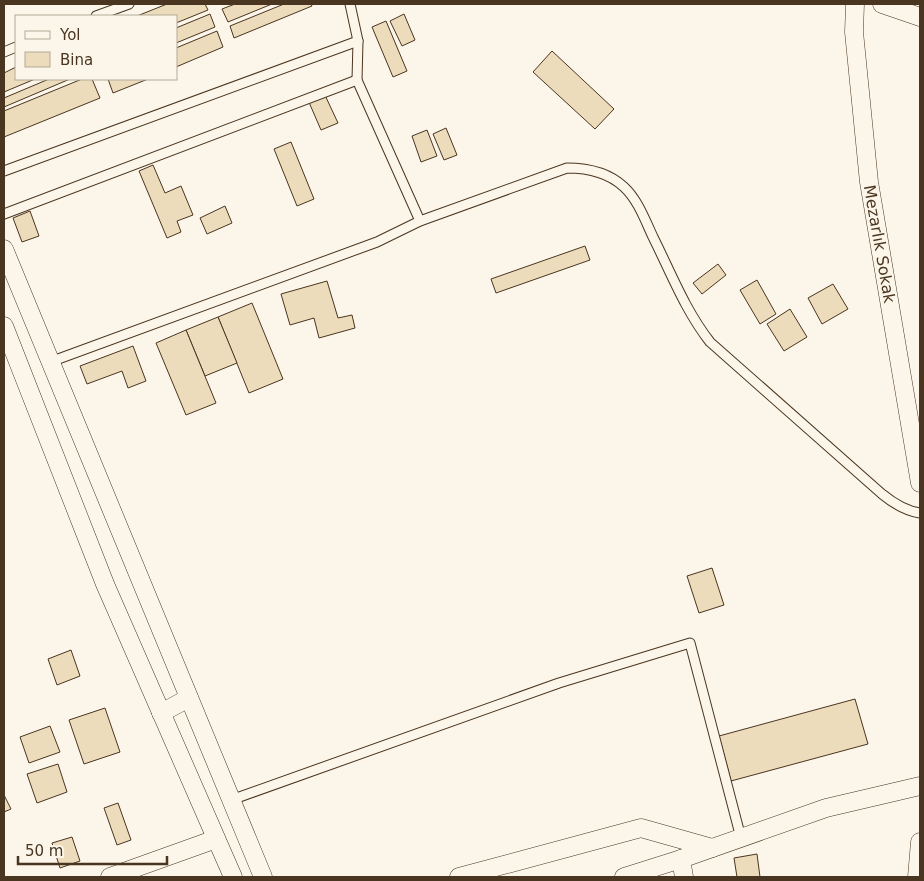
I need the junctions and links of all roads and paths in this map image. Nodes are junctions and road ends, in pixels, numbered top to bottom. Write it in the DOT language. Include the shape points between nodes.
graph roads {
  1 [pos="129,4"];
  2 [pos="350,4"];
  3 [pos="855,4"];
  4 [pos="882,4"];
  5 [pos="99,15"];
  6 [pos="920,17"];
  7 [pos="358,41"];
  8 [pos="357,80"];
  9 [pos="4,171"];
  10 [pos="4,214"];
  11 [pos="420,221"];
  12 [pos="4,249"];
  13 [pos="4,326"];
  14 [pos="50,362"];
  15 [pos="920,478"];
  16 [pos="920,513"];
  17 [pos="189,698"];
  18 [pos="161,713"];
  19 [pos="920,786"];
  20 [pos="231,800"];
  21 [pos="742,838"];
  22 [pos="216,839"];
  23 [pos="920,842"];
  24 [pos="712,848"];
  25 [pos="681,859"];
  26 [pos="110,877"];
  27 [pos="233,877"];
  28 [pos="264,877"];
  29 [pos="459,877"];
  30 [pos="624,877"];
  31 [pos="684,877"];
  32 [pos="917,877"];
  1 -- 5 [label="lane"];
  2 -- 7 [label="lane"];
  3 -- 15 [label="street, Mezarlık Sokak" via="854,32 869,182"];
  4 -- 6 [label="street"];
  7 -- 8 [label="lane"];
  7 -- 9 [label="lane"];
  8 -- 10 [label="lane"];
  8 -- 11 [label="lane"];
  11 -- 14 [label="lane" via="377,242"];
  11 -- 16 [label="lane" via="567,168 592,170 615,180 638,206 683,300 710,342 893,503"];
  12 -- 14 [label="street"];
  13 -- 18 [label="street" via="105,584"];
  14 -- 17 [label="street"];
  17 -- 18 [label="street"];
  17 -- 20 [label="street"];
  18 -- 22 [label="street"];
  19 -- 21 [label="street" via="826,808"];
  20 -- 21 [label="lane" via="560,683 690,643"];
  20 -- 28 [label="street"];
  21 -- 24 [label="street"];
  22 -- 26 [label="street"];
  22 -- 27 [label="street"];
  23 -- 32 [label="street"];
  24 -- 25 [label="street"];
  24 -- 29 [label="street" via="640,828"];
  25 -- 30 [label="street"];
  25 -- 31 [label="street"];
}
